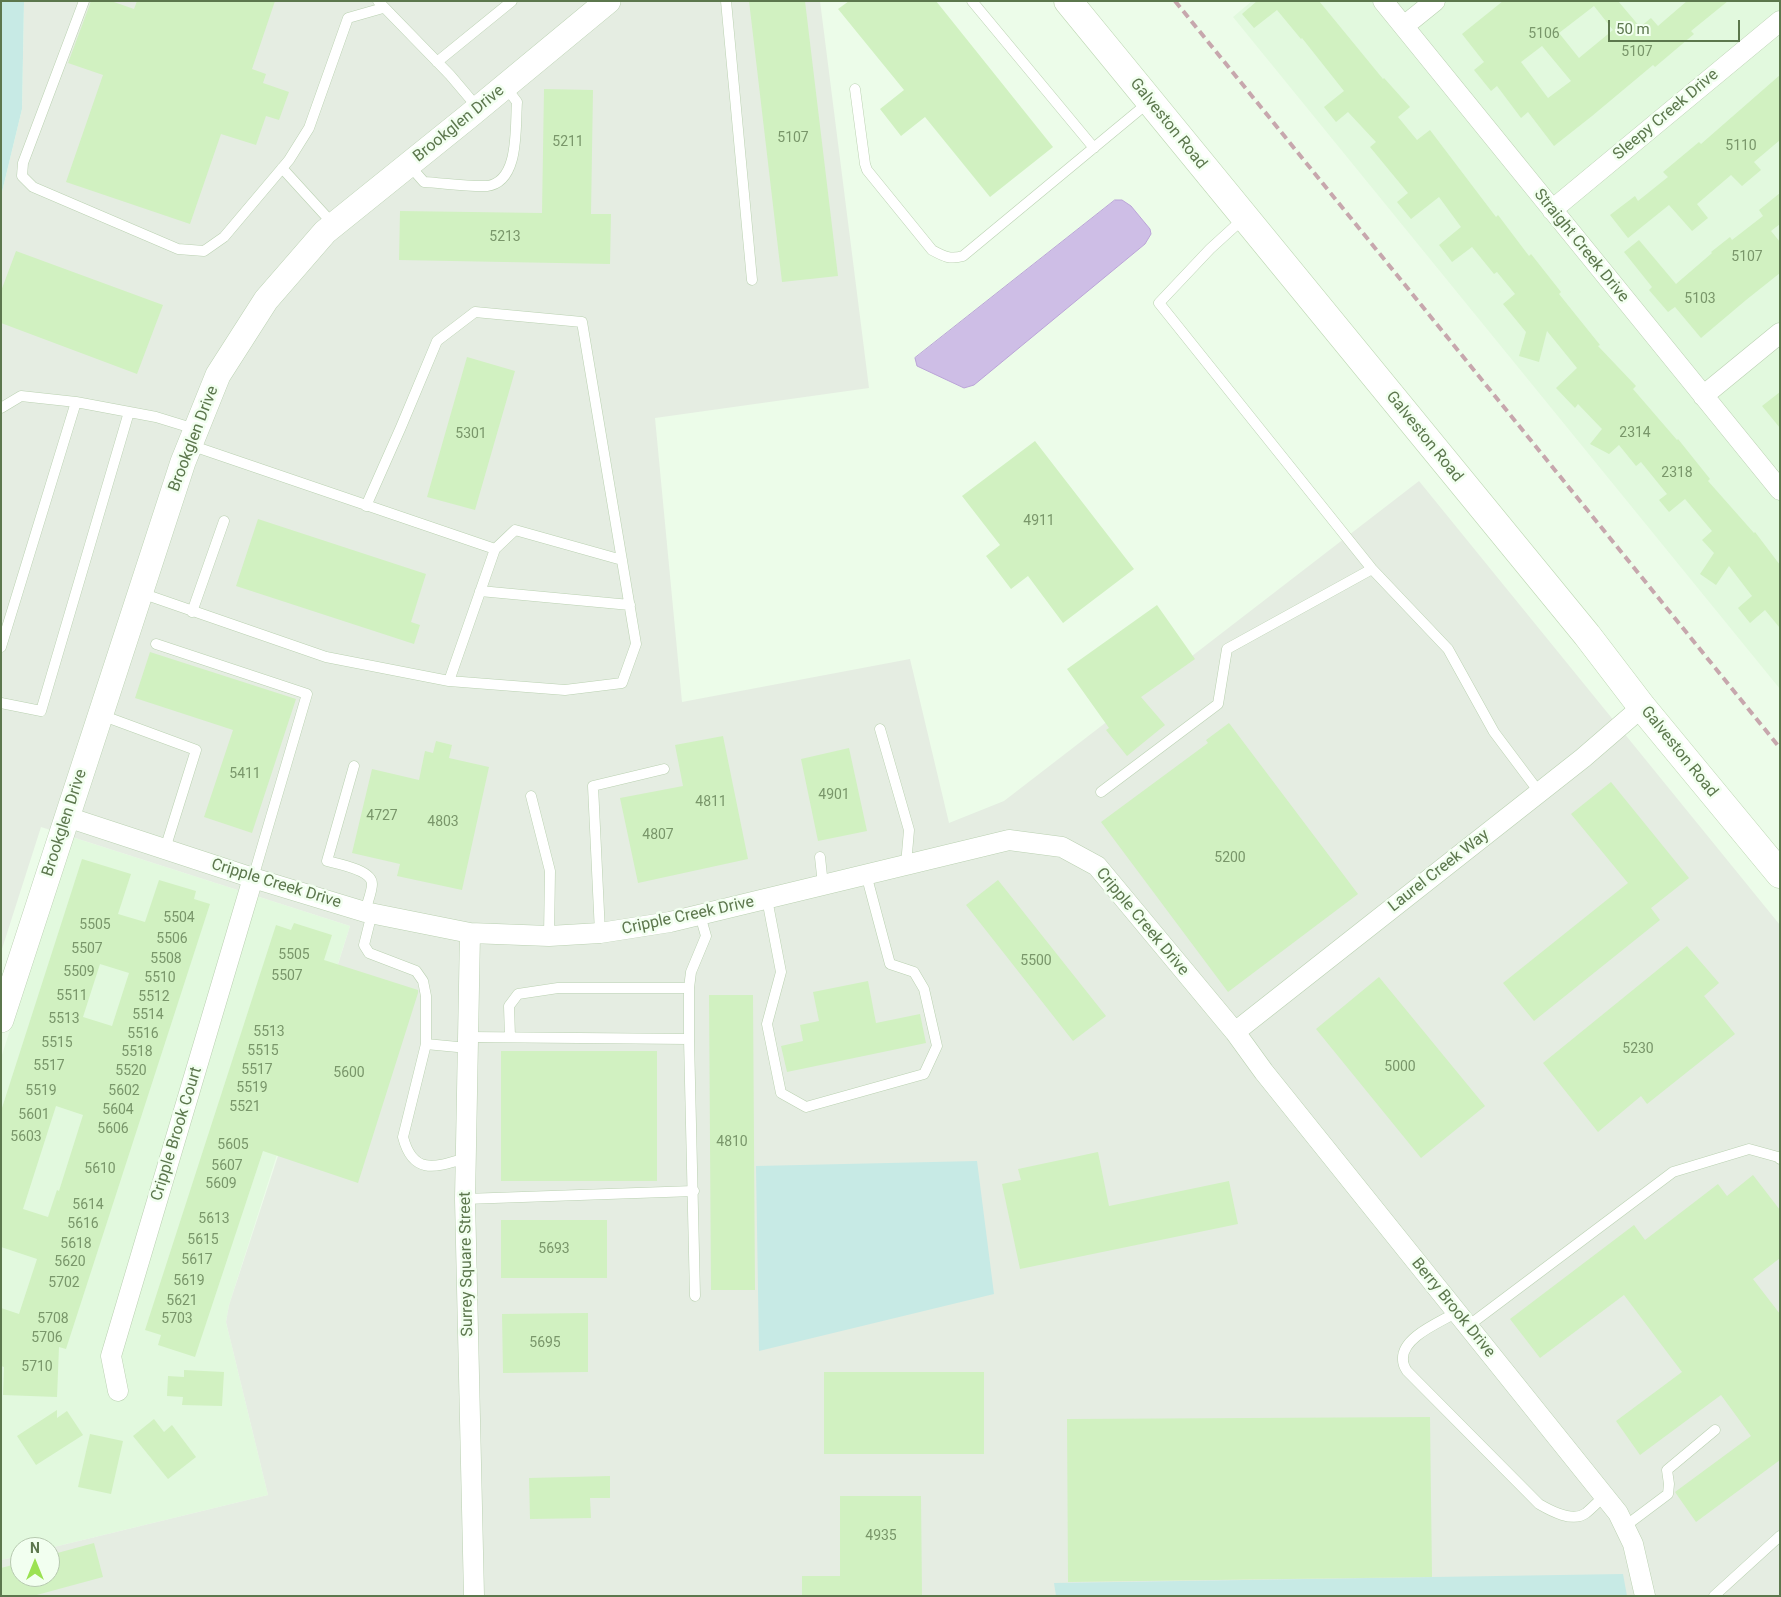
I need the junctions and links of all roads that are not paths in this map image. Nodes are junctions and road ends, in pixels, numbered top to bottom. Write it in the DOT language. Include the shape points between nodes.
graph roads {
  1 [pos="84,1"];
  2 [pos="512,1"];
  3 [pos="608,1"];
  4 [pos="726,1"];
  5 [pos="972,1"];
  6 [pos="1068,1"];
  7 [pos="1383,1"];
  8 [pos="1435,1"];
  9 [pos="380,4"];
  10 [pos="1780,21"];
  11 [pos="1404,26"];
  12 [pos="437,62"];
  13 [pos="505,86"];
  14 [pos="855,89"];
  15 [pos="1150,101"];
  16 [pos="479,108"];
  17 [pos="1094,148"];
  18 [pos="408,165"];
  19 [pos="282,168"];
  20 [pos="1552,210"];
  21 [pos="1244,217"];
  22 [pos="334,225"];
  23 [pos="752,280"];
  24 [pos="1780,334"];
  25 [pos="1703,396"];
  26 [pos="76,402"];
  27 [pos="1,408"];
  28 [pos="130,412"];
  29 [pos="193,437"];
  30 [pos="1780,490"];
  31 [pos="366,506"];
  32 [pos="224,521"];
  33 [pos="495,549"];
  34 [pos="622,560"];
  35 [pos="1372,569"];
  36 [pos="480,591"];
  37 [pos="140,593"];
  38 [pos="630,605"];
  39 [pos="192,612"];
  40 [pos="156,644"];
  41 [pos="1,647"];
  42 [pos="450,682"];
  43 [pos="1,703"];
  44 [pos="1642,707"];
  45 [pos="100,715"];
  46 [pos="880,729"];
  47 [pos="354,766"];
  48 [pos="664,769"];
  49 [pos="1101,792"];
  50 [pos="1539,792"];
  51 [pos="531,796"];
  52 [pos="67,817"];
  53 [pos="165,849"];
  54 [pos="820,857"];
  55 [pos="906,865"];
  56 [pos="866,874"];
  57 [pos="1780,874"];
  58 [pos="253,878"];
  59 [pos="823,885"];
  60 [pos="767,899"];
  61 [pos="369,912"];
  62 [pos="700,915"];
  63 [pos="470,932"];
  64 [pos="600,933"];
  65 [pos="550,936"];
  66 [pos="689,988"];
  67 [pos="1,1020"];
  68 [pos="1235,1032"];
  69 [pos="510,1037"];
  70 [pos="689,1039"];
  71 [pos="468,1043"];
  72 [pos="426,1044"];
  73 [pos="466,1158"];
  74 [pos="1780,1160"];
  75 [pos="694,1191"];
  76 [pos="465,1198"];
  77 [pos="695,1296"];
  78 [pos="1462,1319"];
  79 [pos="118,1390"];
  80 [pos="1714,1430"];
  81 [pos="1604,1496"];
  82 [pos="1624,1527"];
  83 [pos="1780,1536"];
  84 [pos="474,1596"];
  85 [pos="1645,1596"];
  86 [pos="1714,1596"];
  1 -- 19 [label="lane" via="23,163 22,176 33,187 178,249 204,251 224,237"];
  2 -- 12 [label="lane"];
  3 -- 13 [label="street, Brookglen Drive"];
  4 -- 23 [label="lane"];
  5 -- 17 [label="lane"];
  6 -- 15 [label="main road, Galveston Road"];
  7 -- 11 [label="street, Straight Creek Drive"];
  8 -- 11 [label="street"];
  9 -- 12 [label="lane"];
  9 -- 19 [label="lane" via="348,18 309,128"];
  10 -- 20 [label="street, Sleepy Creek Drive"];
  11 -- 20 [label="street, Straight Creek Drive"];
  12 -- 16 [label="lane"];
  13 -- 16 [label="street, Brookglen Drive"];
  13 -- 18 [label="lane" via="517,102 513,160 500,182 487,186 424,182"];
  14 -- 17 [label="lane" via="867,170 932,250 944,257 954,259 963,256"];
  15 -- 17 [label="lane"];
  15 -- 21 [label="main road, Galveston Road"];
  16 -- 18 [label="street, Brookglen Drive"];
  18 -- 22 [label="street, Brookglen Drive"];
  19 -- 22 [label="lane"];
  20 -- 25 [label="street, Straight Creek Drive"];
  21 -- 35 [label="lane" via="1159,303"];
  21 -- 44 [label="main road, Galveston Road" via="1587,635"];
  22 -- 29 [label="street, Brookglen Drive" via="266,300 218,375"];
  24 -- 25 [label="street"];
  25 -- 30 [label="street, Straight Creek Drive"];
  26 -- 27 [label="lane" via="21,396"];
  26 -- 28 [label="lane"];
  26 -- 41 [label="lane"];
  28 -- 29 [label="lane" via="156,417"];
  28 -- 43 [label="lane" via="41,711"];
  29 -- 31 [label="lane"];
  29 -- 37 [label="street, Brookglen Drive"];
  31 -- 33 [label="lane"];
  31 -- 34 [label="lane" via="437,342 475,312 582,322"];
  32 -- 39 [label="lane"];
  33 -- 34 [label="lane" via="515,530"];
  33 -- 36 [label="lane"];
  34 -- 38 [label="lane"];
  35 -- 49 [label="lane" via="1227,649 1218,704"];
  35 -- 50 [label="lane" via="1448,650 1494,732"];
  36 -- 38 [label="lane"];
  36 -- 42 [label="lane"];
  37 -- 39 [label="lane"];
  37 -- 45 [label="street, Brookglen Drive"];
  38 -- 42 [label="lane" via="636,644 622,683 565,690"];
  39 -- 42 [label="lane" via="326,656"];
  40 -- 58 [label="lane" via="307,694"];
  44 -- 50 [label="street, Laurel Creek Way"];
  44 -- 57 [label="main road, Galveston Road"];
  45 -- 52 [label="street, Brookglen Drive"];
  45 -- 53 [label="lane" via="196,750"];
  46 -- 55 [label="lane" via="909,830"];
  47 -- 61 [label="lane" via="327,861 364,872 370,877"];
  48 -- 64 [label="lane" via="593,786"];
  50 -- 68 [label="street, Laurel Creek Way"];
  51 -- 65 [label="lane" via="550,871"];
  52 -- 53 [label="street, Cripple Creek Drive"];
  52 -- 67 [label="street, Brookglen Drive"];
  53 -- 58 [label="street, Cripple Creek Drive"];
  54 -- 59 [label="lane"];
  55 -- 56 [label="street, Cripple Creek Drive"];
  55 -- 68 [label="street, Cripple Creek Drive" via="1009,840 1062,847 1097,866"];
  56 -- 59 [label="street, Cripple Creek Drive"];
  56 -- 60 [label="lane" via="890,964 914,972 924,989 937,1046 924,1074 806,1107 781,1093 767,1024 781,972"];
  58 -- 61 [label="street, Cripple Creek Drive"];
  58 -- 79 [label="street, Cripple Brook Court" via="111,1356"];
  59 -- 60 [label="street, Cripple Creek Drive"];
  60 -- 62 [label="street, Cripple Creek Drive"];
  61 -- 63 [label="street, Cripple Creek Drive"];
  61 -- 72 [label="lane" via="364,945 369,953 416,971 423,981"];
  62 -- 64 [label="street, Cripple Creek Drive"];
  62 -- 66 [label="lane" via="706,936 691,972"];
  63 -- 65 [label="street, Cripple Creek Drive"];
  63 -- 71 [label="street, Surrey Square Street"];
  64 -- 65 [label="street, Cripple Creek Drive"];
  66 -- 69 [label="lane" via="558,988 518,994 510,1006"];
  66 -- 70 [label="lane"];
  68 -- 78 [label="street, Berry Brook Drive"];
  69 -- 70 [label="lane"];
  69 -- 71 [label="lane"];
  70 -- 75 [label="lane"];
  71 -- 72 [label="lane"];
  71 -- 73 [label="street, Surrey Square Street"];
  72 -- 73 [label="lane" via="403,1137 407,1151 416,1162 427,1166 437,1167"];
  73 -- 76 [label="street, Surrey Square Street"];
  74 -- 78 [label="lane" via="1749,1150 1673,1172"];
  75 -- 76 [label="lane"];
  75 -- 77 [label="lane"];
  76 -- 84 [label="street, Surrey Square Street"];
  78 -- 81 [label="street, Berry Brook Drive"];
  78 -- 81 [label="lane" via="1422,1332 1408,1344 1402,1361 1407,1371 1539,1504 1554,1513 1584,1515"];
  80 -- 82 [label="lane" via="1667,1470 1668,1494"];
  81 -- 82 [label="street, Berry Brook Drive" via="1618,1513"];
  82 -- 85 [label="street, Berry Brook Drive" via="1633,1544"];
  83 -- 86 [label="lane"];
}
